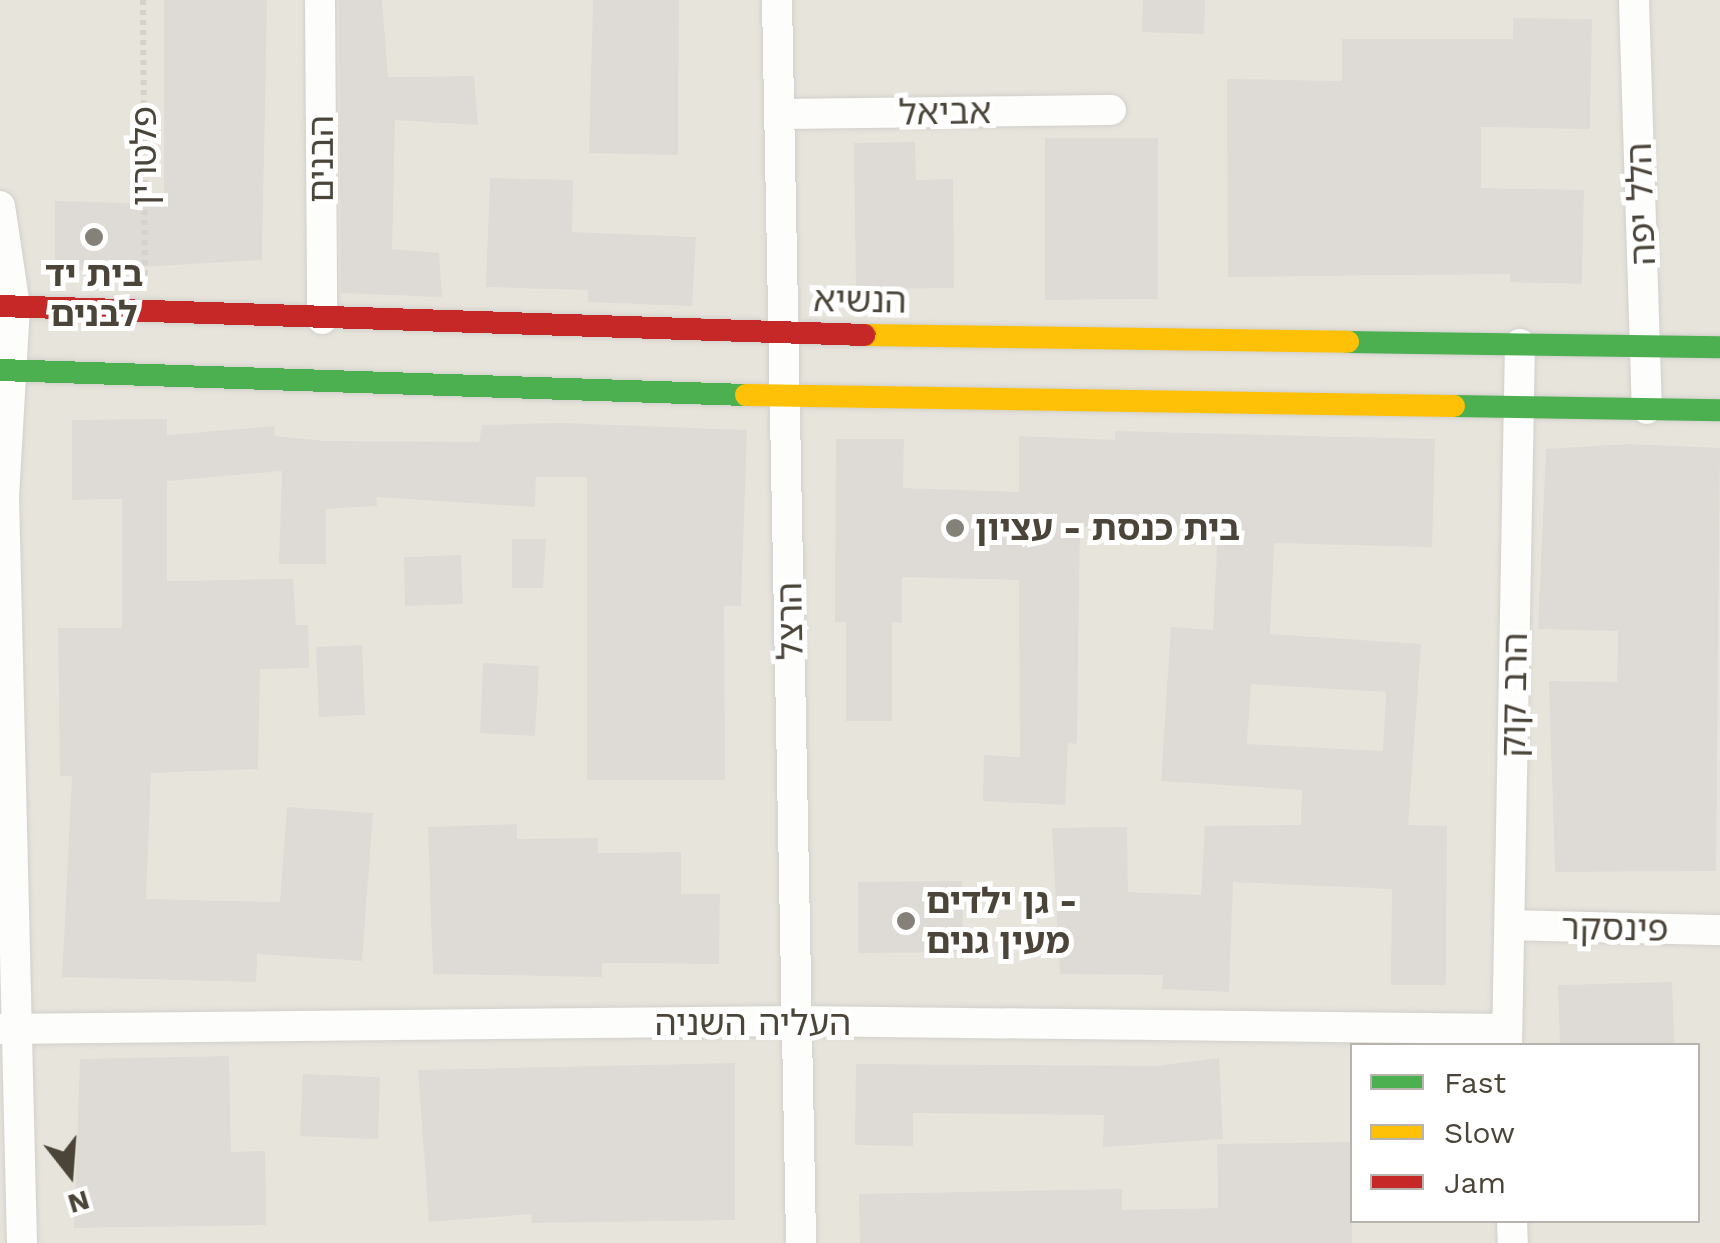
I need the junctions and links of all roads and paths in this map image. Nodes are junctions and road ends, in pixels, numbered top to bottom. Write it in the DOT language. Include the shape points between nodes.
graph roads {
  1 [pos="143,0"];
  2 [pos="320,0"];
  3 [pos="776,0"];
  4 [pos="1634,0"];
  5 [pos="1111,110"];
  6 [pos="779,114"];
  7 [pos="0,206"];
  8 [pos="8,306"];
  9 [pos="144,311"];
  10 [pos="322,318"];
  11 [pos="786,334"];
  12 [pos="1520,344"];
  13 [pos="1646,345"];
  14 [pos="1720,347"];
  15 [pos="7,370"];
  16 [pos="786,396"];
  17 [pos="1520,406"];
  18 [pos="1648,409"];
  19 [pos="1720,410"];
  20 [pos="2,489"];
  21 [pos="1510,926"];
  22 [pos="1720,930"];
  23 [pos="796,1022"];
  24 [pos="8,1029"];
  25 [pos="1506,1037"];
  26 [pos="22,1243"];
  27 [pos="801,1243"];
  1 -- 9 [label="path, פלטרין"];
  2 -- 10 [label="street, הבנים"];
  3 -- 6 [label="street, הרצל"];
  4 -- 13 [label="street, הלל יפה"];
  5 -- 6 [label="street, אביאל"];
  6 -- 11 [label="street, הרצל"];
  7 -- 8 [label="street"];
  8 -- 9 [label="main road, הנשיא"];
  8 -- 15 [label="street"];
  9 -- 10 [label="main road, הנשיא"];
  10 -- 11 [label="main road, הנשיא"];
  11 -- 12 [label="main road, הנשיא"];
  11 -- 16 [label="street, הרצל"];
  12 -- 13 [label="main road, הנשיא"];
  12 -- 17 [label="street, הרב קוק"];
  13 -- 14 [label="main road, הנשיא"];
  13 -- 18 [label="street, הלל יפה"];
  15 -- 16 [label="main road"];
  15 -- 20 [label="street"];
  16 -- 17 [label="main road"];
  16 -- 23 [label="street, הרצל"];
  17 -- 18 [label="main road"];
  17 -- 21 [label="street, הרב קוק"];
  18 -- 19 [label="main road"];
  20 -- 24 [label="street"];
  21 -- 22 [label="street, פינסקר"];
  21 -- 25 [label="street, הרב קוק"];
  23 -- 24 [label="street, העליה השניה"];
  23 -- 25 [label="street, העליה השניה"];
  23 -- 27 [label="street, הרצל"];
  24 -- 26 [label="street"];
}
